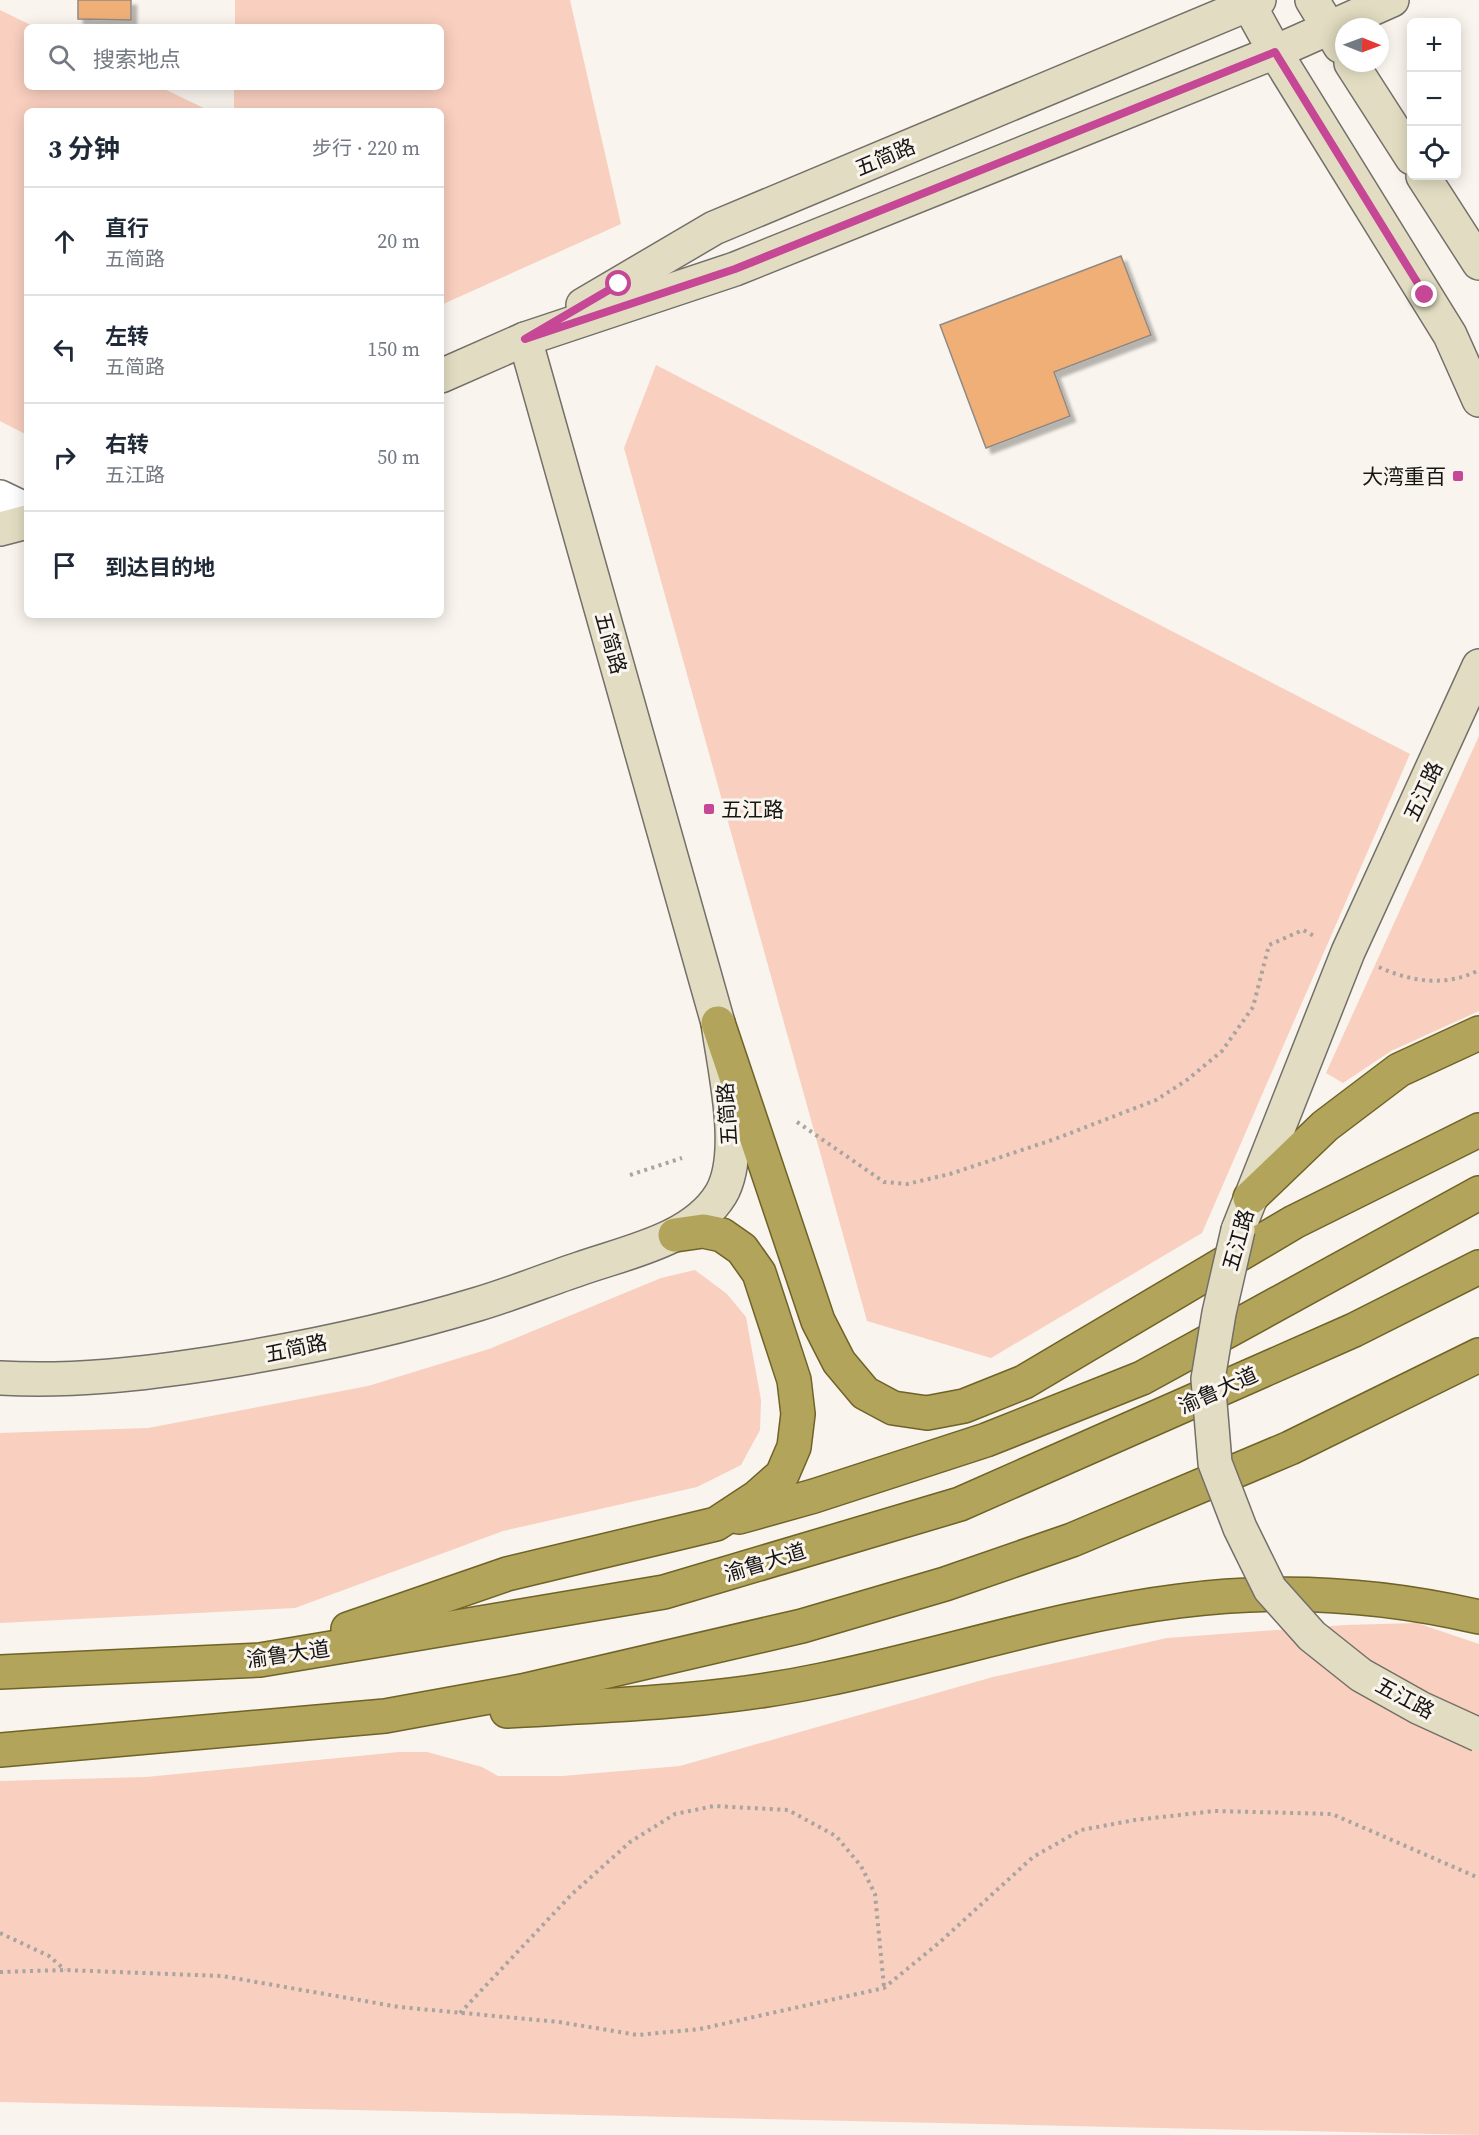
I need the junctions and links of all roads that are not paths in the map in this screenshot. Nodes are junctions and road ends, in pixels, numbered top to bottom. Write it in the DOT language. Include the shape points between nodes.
graph roads {
  1 [pos="1312,0"];
  2 [pos="1392,0"];
  3 [pos="1252,2"];
  4 [pos="1367,18"];
  5 [pos="1335,38"];
  6 [pos="1335,40"];
  7 [pos="1275,52"];
  8 [pos="1357,72"];
  9 [pos="1407,150"];
  10 [pos="1426,180"];
  11 [pos="1479,263"];
  12 [pos="525,339"];
  13 [pos="444,375"];
  14 [pos="1479,400"];
  15 [pos="0,497"];
  16 [pos="24,509"];
  17 [pos="24,523"];
  18 [pos="0,529"];
  19 [pos="1479,666"];
  20 [pos="718,1023"];
  21 [pos="1479,1033"];
  22 [pos="1479,1130"];
  23 [pos="1479,1192"];
  24 [pos="1250,1198"];
  25 [pos="675,1235"];
  26 [pos="1479,1267"];
  27 [pos="1479,1355"];
  28 [pos="0,1378"];
  29 [pos="716,1524"];
  30 [pos="1479,1617"];
  31 [pos="260,1660"];
  32 [pos="0,1672"];
  33 [pos="386,1716"];
  34 [pos="1479,1735"];
  35 [pos="0,1750"];
  1 -- 5 [label="main road"];
  2 -- 4 [label="main road, 五简路"];
  3 -- 7 [label="main road"];
  3 -- 12 [label="main road, 五简路" via="714,228"];
  6 -- 7 [label="main road, 五简路"];
  7 -- 12 [label="main road, 五简路" via="735,269"];
  7 -- 14 [label="main road" via="1450,335"];
  8 -- 9 [label="main road"];
  10 -- 11 [label="main road"];
  12 -- 13 [label="main road, 五简路"];
  12 -- 20 [label="main road, 五简路"];
  15 -- 16 [label="street"];
  17 -- 18 [label="main road"];
  19 -- 24 [label="main road, 五江路" via="1348,952"];
  20 -- 22 [label="highway" via="818,1321 839,1362 865,1393 893,1408 927,1413 964,1406 1024,1382 1294,1222"];
  20 -- 25 [label="main road, 五简路" via="732,1136 729,1168 721,1193 705,1214"];
  21 -- 24 [label="highway" via="1399,1070 1325,1126"];
  23 -- 29 [label="highway" via="1142,1378 986,1440"];
  24 -- 34 [label="main road, 五江路, bridge" via="1238,1230 1208,1379 1215,1463 1240,1528 1270,1588 1312,1636 1361,1675"];
  25 -- 28 [label="main road, 五简路" via="478,1304 356,1335 132,1376"];
  25 -- 29 [label="highway" via="703,1231 722,1235 742,1249 759,1273 794,1380 798,1414 794,1447 782,1475"];
  26 -- 31 [label="highway, 渝鲁大道" via="1354,1330 960,1504 664,1592"];
  27 -- 33 [label="highway" via="1290,1448 1181,1496 1072,1540 945,1584 802,1626 650,1662"];
  29 -- 31 [label="highway" via="507,1574"];
  30 -- 33 [label="highway" via="1432,1606 1314,1594 1180,1601 1058,1623 823,1680 747,1694 667,1703"];
  31 -- 32 [label="highway, 渝鲁大道"];
  33 -- 35 [label="highway"];
}
